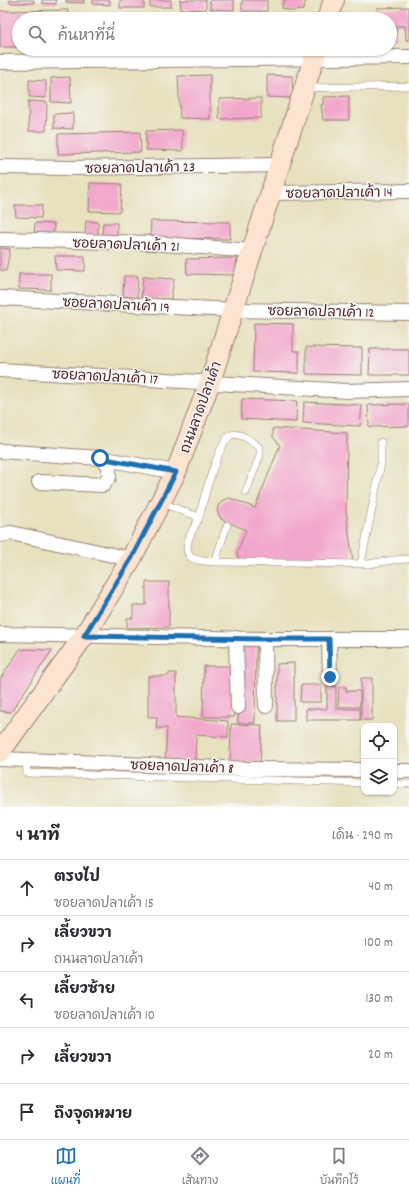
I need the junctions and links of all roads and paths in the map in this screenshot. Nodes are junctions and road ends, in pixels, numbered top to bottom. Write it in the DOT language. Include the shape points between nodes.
graph roads {
  1 [pos="334,0"];
  2 [pos="330,12"];
  3 [pos="210,56"];
  4 [pos="314,56"];
  5 [pos="386,56"];
  6 [pos="409,57"];
  7 [pos="0,62"];
  8 [pos="409,86"];
  9 [pos="304,88"];
  10 [pos="279,165"];
  11 [pos="0,167"];
  12 [pos="409,191"];
  13 [pos="270,193"];
  14 [pos="0,239"];
  15 [pos="252,251"];
  16 [pos="0,298"];
  17 [pos="232,310"];
  18 [pos="409,313"];
  19 [pos="0,370"];
  20 [pos="210,382"];
  21 [pos="409,389"];
  22 [pos="380,442"];
  23 [pos="0,451"];
  24 [pos="100,458"];
  25 [pos="176,472"];
  26 [pos="39,482"];
  27 [pos="246,492"];
  28 [pos="162,503"];
  29 [pos="199,517"];
  30 [pos="227,525"];
  31 [pos="0,535"];
  32 [pos="131,559"];
  33 [pos="409,559"];
  34 [pos="215,562"];
  35 [pos="361,564"];
  36 [pos="0,634"];
  37 [pos="84,636"];
  38 [pos="236,638"];
  39 [pos="265,639"];
  40 [pos="329,639"];
  41 [pos="409,639"];
  42 [pos="330,677"];
  43 [pos="266,706"];
  44 [pos="238,707"];
  45 [pos="0,752"];
  46 [pos="0,759"];
  47 [pos="26,760"];
  48 [pos="361,770"];
  49 [pos="397,771"];
  50 [pos="409,771"];
  51 [pos="361,783"];
  52 [pos="397,784"];
  53 [pos="409,784"];
  1 -- 2 [label="main road"];
  3 -- 7 [label="street"];
  4 -- 9 [label="main road, ถนนลาดปลาเค้า"];
  5 -- 6 [label="street"];
  8 -- 9 [label="lane"];
  9 -- 10 [label="main road, ถนนลาดปลาเค้า"];
  10 -- 11 [label="street, ซอยลาดปลาเค้า 23"];
  10 -- 13 [label="main road, ถนนลาดปลาเค้า"];
  12 -- 13 [label="street, ซอยลาดปลาเค้า 14"];
  13 -- 15 [label="main road, ถนนลาดปลาเค้า"];
  14 -- 15 [label="street, ซอยลาดปลาเค้า 21" via="152,243"];
  15 -- 17 [label="main road, ถนนลาดปลาเค้า"];
  16 -- 17 [label="street, ซอยลาดปลาเค้า 19"];
  17 -- 18 [label="street, ซอยลาดปลาเค้า 12"];
  17 -- 20 [label="main road, ถนนลาดปลาเค้า"];
  19 -- 20 [label="street, ซอยลาดปลาเค้า 17"];
  20 -- 21 [label="street, ซอยลาดปลาเค้า 17" via="348,390"];
  20 -- 25 [label="main road, ถนนลาดปลาเค้า"];
  22 -- 35 [label="lane" via="381,463"];
  23 -- 24 [label="street"];
  24 -- 25 [label="street"];
  24 -- 26 [label="street" via="109,464 109,477 103,485"];
  25 -- 28 [label="main road, ถนนลาดปลาเค้า"];
  27 -- 29 [label="lane" via="260,455 260,448 237,434 230,435 224,442 217,460"];
  28 -- 29 [label="lane"];
  28 -- 32 [label="main road, ถนนลาดปลาเค้า"];
  29 -- 34 [label="lane" via="187,545 189,555 196,560"];
  30 -- 34 [label="lane"];
  31 -- 32 [label="street" via="11,533"];
  32 -- 37 [label="main road, ถนนลาดปลาเค้า"];
  33 -- 35 [label="lane"];
  34 -- 35 [label="lane"];
  36 -- 37 [label="street"];
  37 -- 38 [label="street"];
  37 -- 45 [label="main road, ถนนลาดปลาเค้า"];
  38 -- 39 [label="street"];
  38 -- 44 [label="street"];
  39 -- 40 [label="street"];
  39 -- 43 [label="street"];
  40 -- 41 [label="street"];
  40 -- 42 [label="street"];
  46 -- 47 [label="street, ซอยลาดปลาเค้า 8"];
  47 -- 48 [label="street, ซอยลาดปลาเค้า 8" via="248,769"];
  47 -- 51 [label="lane" via="27,773"];
  49 -- 50 [label="street"];
  52 -- 53 [label="lane"];
}
